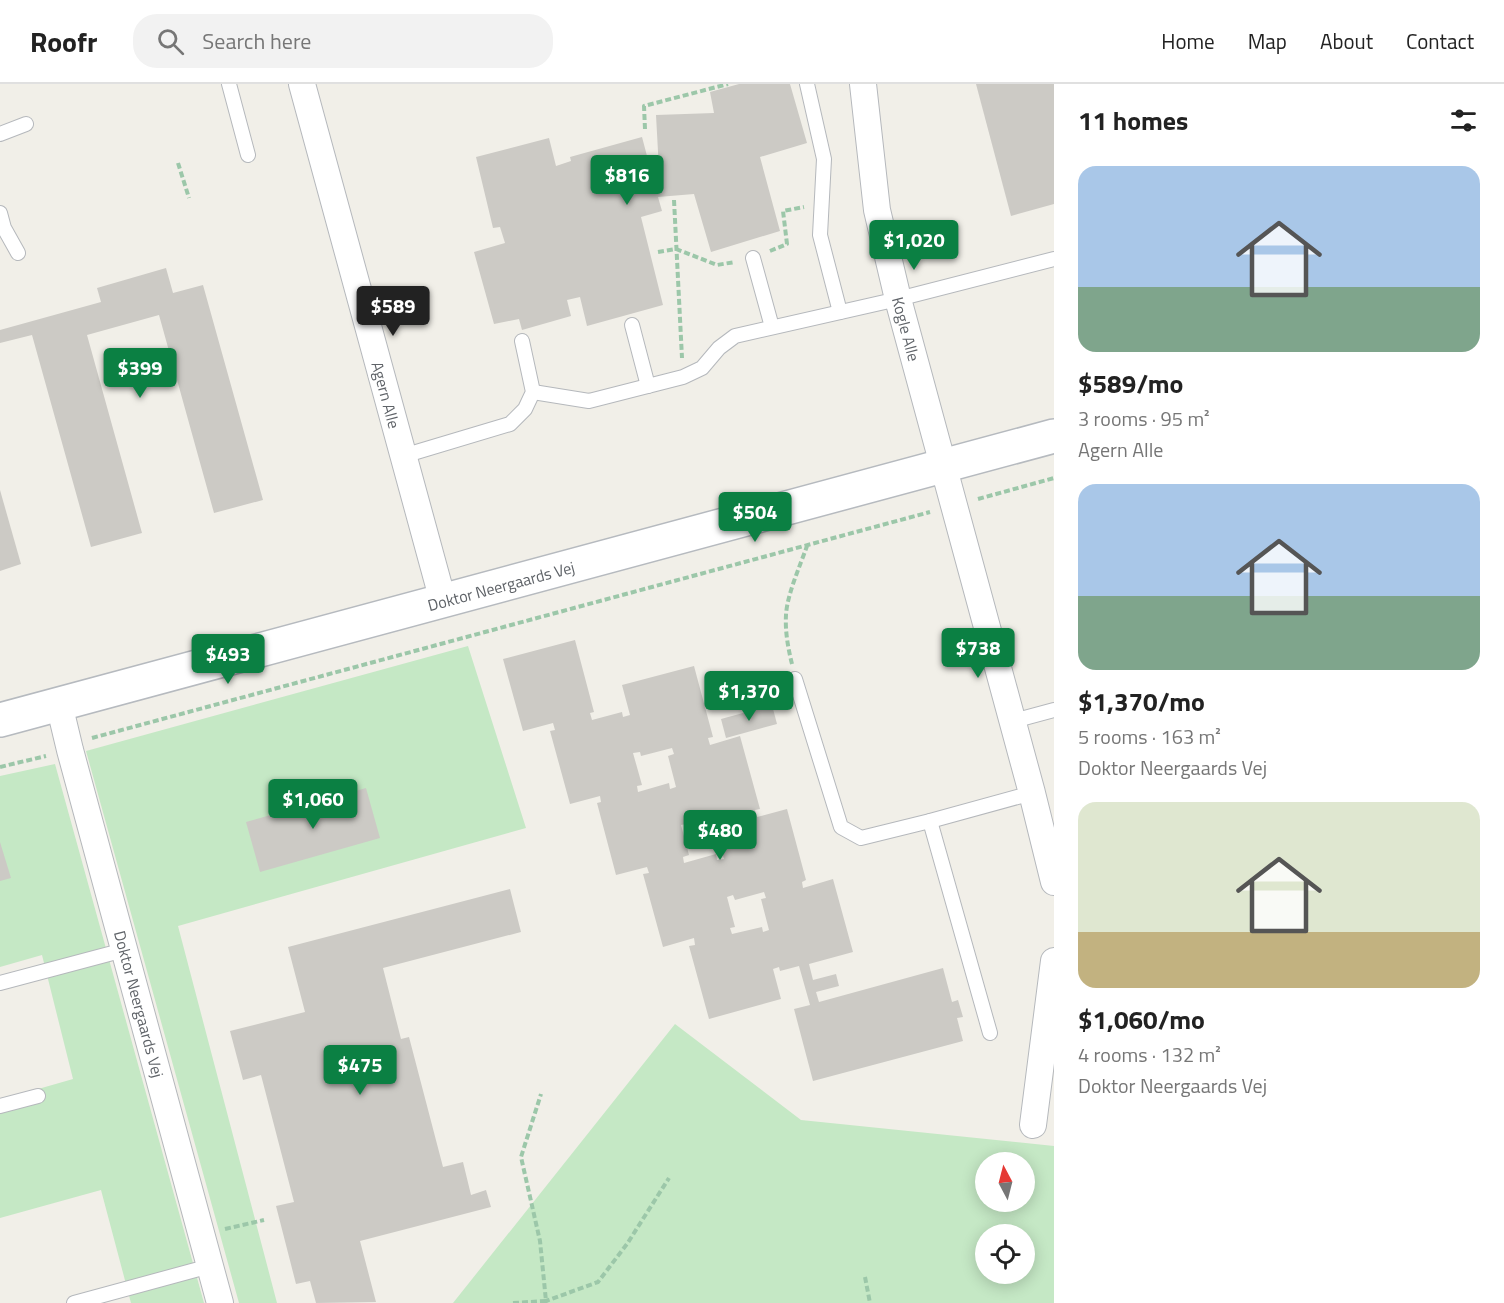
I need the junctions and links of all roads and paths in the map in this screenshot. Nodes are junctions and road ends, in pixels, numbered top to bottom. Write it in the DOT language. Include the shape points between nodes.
graph roads {
  1 [pos="229,84"];
  2 [pos="302,84"];
  3 [pos="728,84"];
  4 [pos="807,84"];
  5 [pos="863,84"];
  6 [pos="26,124"];
  7 [pos="645,129"];
  8 [pos="0,134"];
  9 [pos="248,155"];
  10 [pos="178,163"];
  11 [pos="189,198"];
  12 [pos="674,200"];
  13 [pos="0,213"];
  14 [pos="18,253"];
  15 [pos="753,258"];
  16 [pos="1054,259"];
  17 [pos="898,299"];
  18 [pos="840,312"];
  19 [pos="632,325"];
  20 [pos="772,327"];
  21 [pos="522,340"];
  22 [pos="683,377"];
  23 [pos="648,386"];
  24 [pos="533,392"];
  25 [pos="1054,436"];
  26 [pos="403,456"];
  27 [pos="943,466"];
  28 [pos="1054,478"];
  29 [pos="954,506"];
  30 [pos="807,545"];
  31 [pos="443,601"];
  32 [pos="795,679"];
  33 [pos="59,704"];
  34 [pos="1054,710"];
  35 [pos="0,720"];
  36 [pos="1012,721"];
  37 [pos="70,750"];
  38 [pos="0,766"];
  39 [pos="1032,793"];
  40 [pos="930,821"];
  41 [pos="1054,882"];
  42 [pos="124,950"];
  43 [pos="1054,961"];
  44 [pos="0,983"];
  45 [pos="990,1033"];
  46 [pos="541,1094"];
  47 [pos="38,1096"];
  48 [pos="0,1106"];
  49 [pos="1033,1125"];
  50 [pos="669,1178"];
  51 [pos="264,1220"];
  52 [pos="201,1234"];
  53 [pos="210,1266"];
  54 [pos="865,1277"];
  55 [pos="547,1302"];
  56 [pos="74,1303"];
  57 [pos="220,1303"];
  58 [pos="513,1303"];
  59 [pos="870,1303"];
  1 -- 9 [label="lane"];
  2 -- 26 [label="street, Agern Alle"];
  3 -- 7 [label="path" via="644,106"];
  4 -- 18 [label="lane" via="824,159 820,234"];
  5 -- 17 [label="street, Kogle Alle" via="877,210"];
  6 -- 8 [label="lane"];
  10 -- 11 [label="path"];
  12 -- 22 [label="path"];
  13 -- 14 [label="lane"];
  15 -- 20 [label="lane"];
  16 -- 17 [label="lane"];
  17 -- 18 [label="lane"];
  17 -- 27 [label="street, Kogle Alle"];
  18 -- 20 [label="lane"];
  19 -- 23 [label="lane"];
  20 -- 22 [label="lane" via="735,336 702,368"];
  21 -- 24 [label="lane"];
  22 -- 23 [label="lane"];
  23 -- 24 [label="lane" via="589,401"];
  24 -- 26 [label="lane" via="525,409 510,424"];
  25 -- 27 [label="street, Doktor Neergaards Vej"];
  26 -- 31 [label="street, Agern Alle"];
  27 -- 29 [label="street"];
  27 -- 31 [label="street, Doktor Neergaards Vej"];
  28 -- 29 [label="path"];
  29 -- 30 [label="path"];
  29 -- 36 [label="street"];
  30 -- 32 [label="path" via="786,615"];
  30 -- 37 [label="path" via="92,738"];
  31 -- 33 [label="street, Doktor Neergaards Vej"];
  32 -- 40 [label="lane" via="842,828 861,838"];
  33 -- 35 [label="street, Doktor Neergaards Vej"];
  33 -- 37 [label="street, Doktor Neergaards Vej"];
  34 -- 36 [label="lane"];
  36 -- 39 [label="street"];
  37 -- 38 [label="path"];
  37 -- 42 [label="street, Doktor Neergaards Vej"];
  39 -- 40 [label="lane"];
  39 -- 41 [label="street"];
  40 -- 45 [label="lane"];
  42 -- 44 [label="lane"];
  42 -- 52 [label="street, Doktor Neergaards Vej"];
  43 -- 49 [label="street"];
  46 -- 55 [label="path" via="520,1158 540,1241"];
  47 -- 48 [label="lane"];
  50 -- 55 [label="path" via="627,1245 598,1282"];
  51 -- 52 [label="path"];
  52 -- 53 [label="street, Doktor Neergaards Vej"];
  53 -- 56 [label="lane"];
  53 -- 57 [label="street, Doktor Neergaards Vej"];
  54 -- 59 [label="path"];
  55 -- 58 [label="path"];
}
